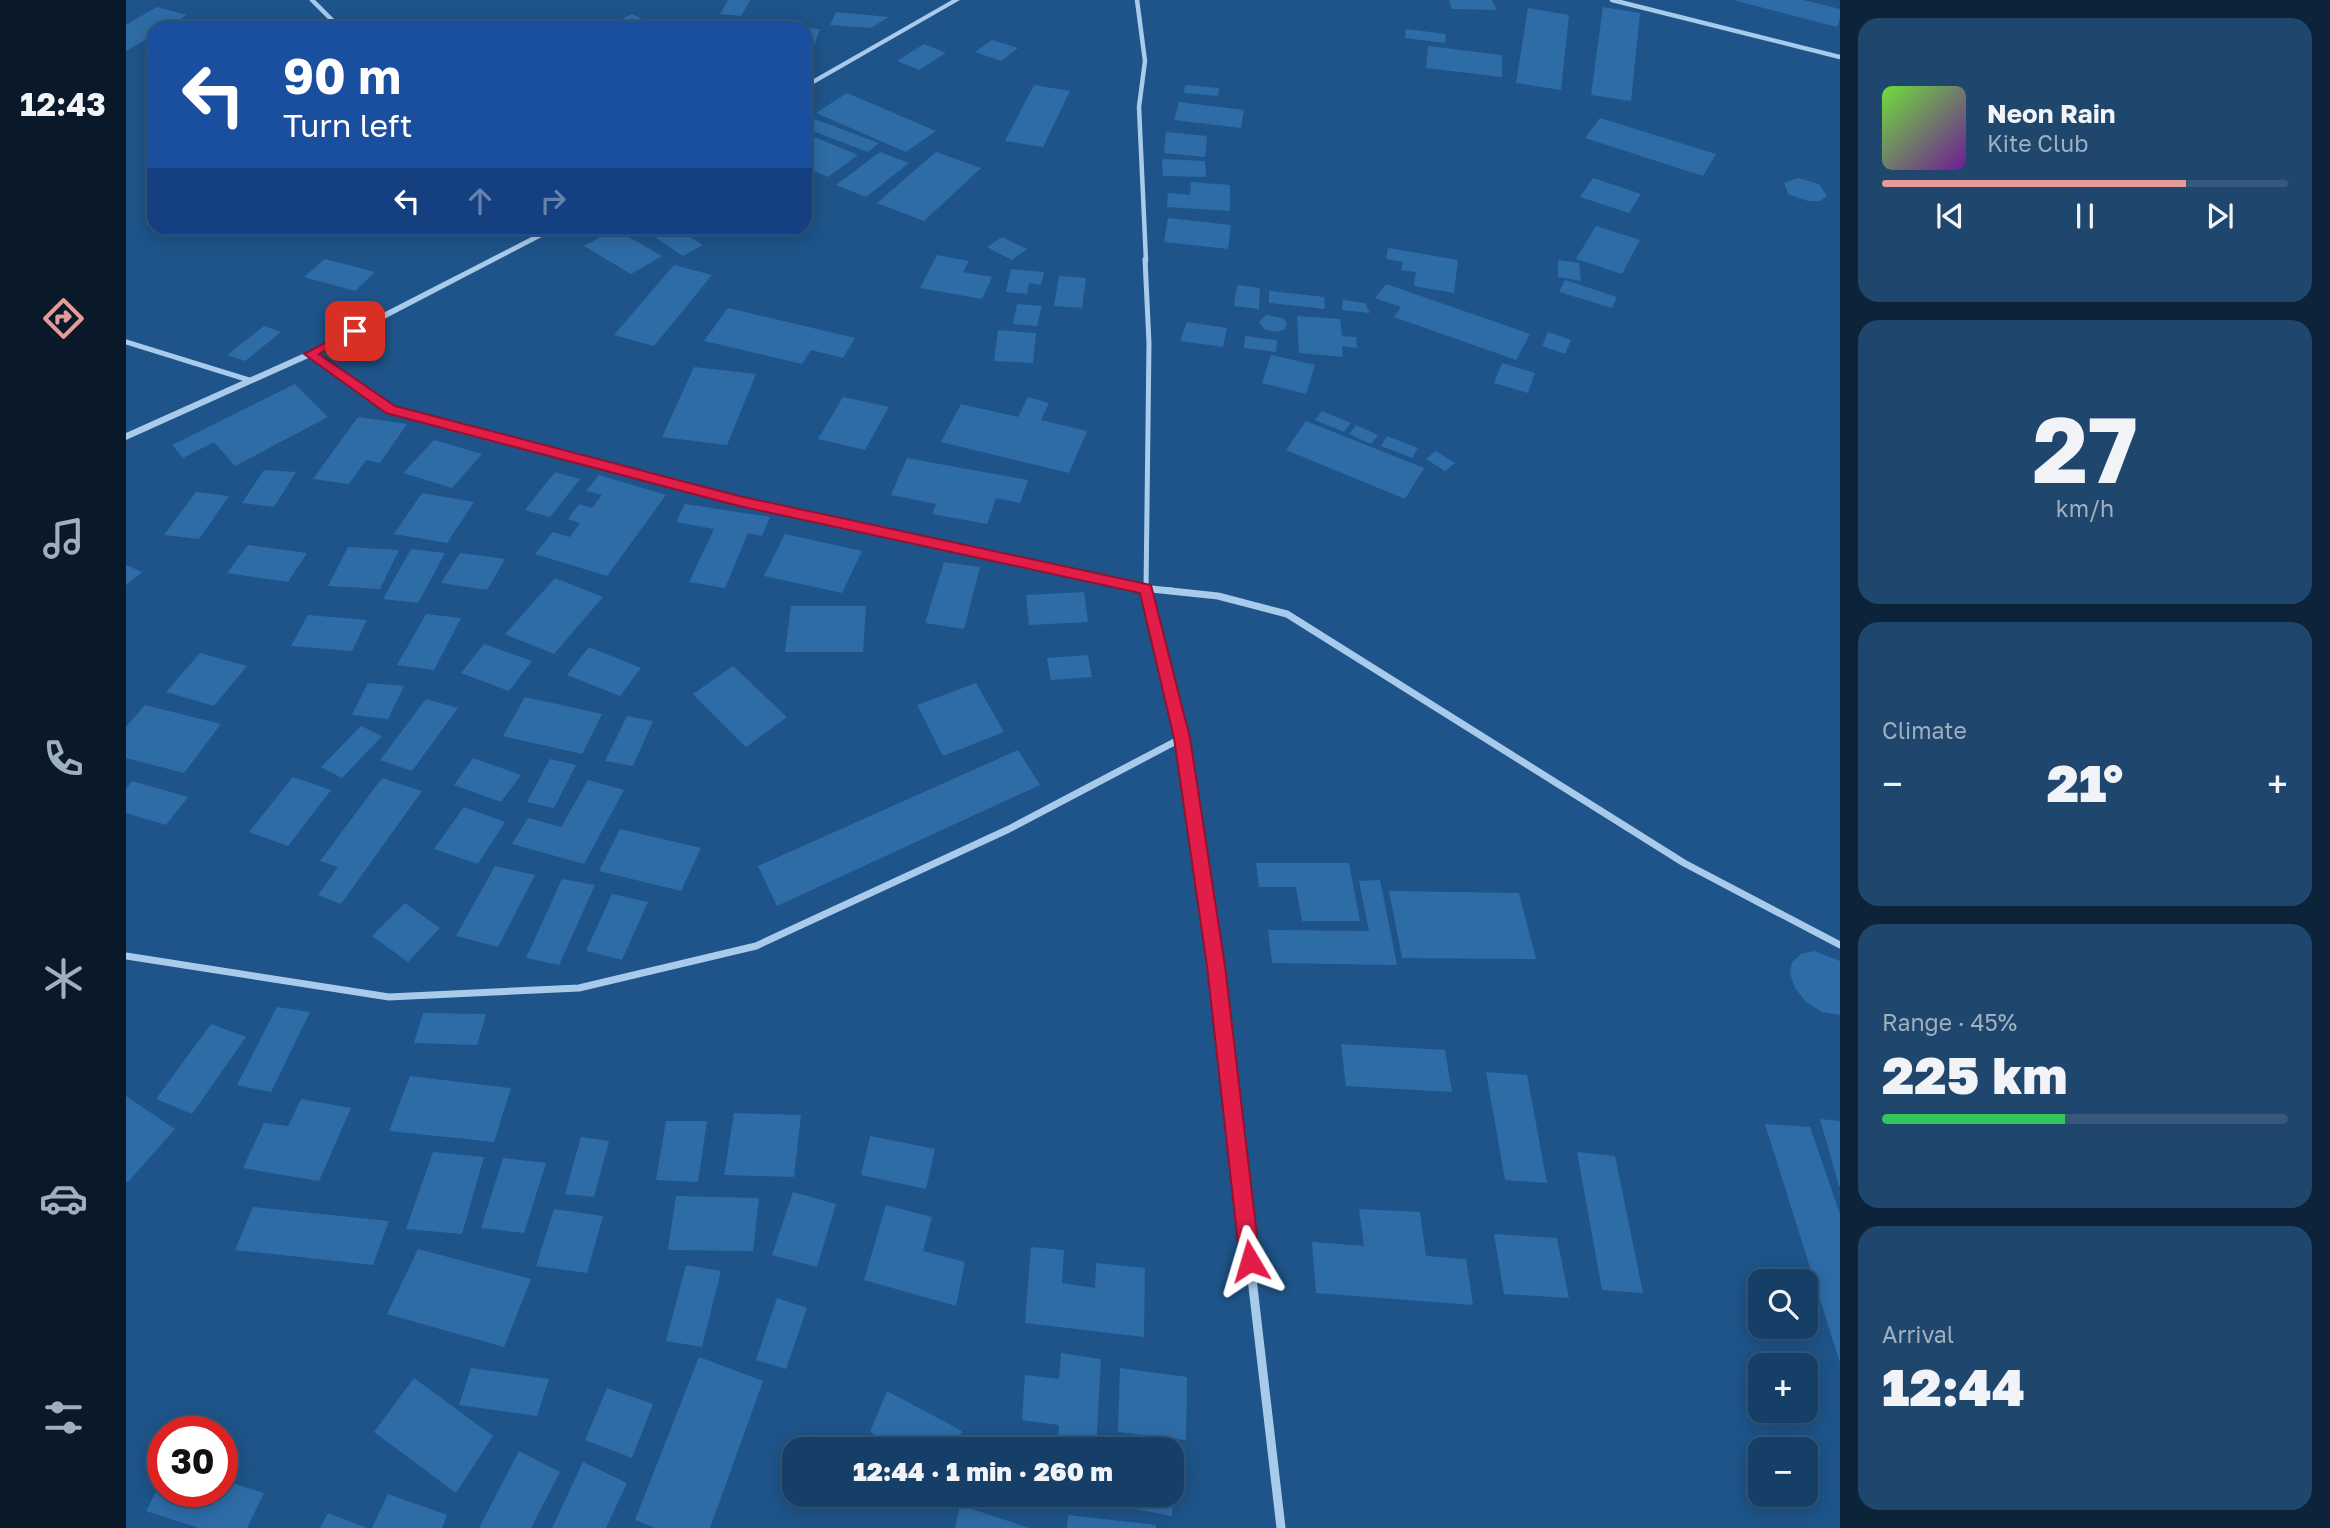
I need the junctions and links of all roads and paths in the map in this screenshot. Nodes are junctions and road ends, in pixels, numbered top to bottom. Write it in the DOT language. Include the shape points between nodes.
graph roads {
  1 [pos="312,0"];
  2 [pos="957,0"];
  3 [pos="1137,0"];
  4 [pos="1612,0"];
  5 [pos="333,21"];
  6 [pos="1840,57"];
  7 [pos="812,83"];
  8 [pos="540,235"];
  9 [pos="126,342"];
  10 [pos="310,354"];
  11 [pos="249,380"];
  12 [pos="126,437"];
  13 [pos="1146,589"];
  14 [pos="1182,738"];
  15 [pos="1840,945"];
  16 [pos="126,956"];
  17 [pos="1281,1528"];
  1 -- 5 [label="street"];
  2 -- 7 [label="street"];
  3 -- 13 [label="street" via="1144,61 1139,107 1149,344"];
  4 -- 6 [label="street"];
  8 -- 10 [label="street"];
  9 -- 11 [label="street"];
  10 -- 11 [label="street"];
  10 -- 13 [label="street" via="390,410 739,501"];
  11 -- 12 [label="street"];
  13 -- 14 [label="street"];
  13 -- 15 [label="street" via="1240,598 1287,614 1684,863"];
  14 -- 16 [label="street" via="1009,829 756,946 579,988 389,997"];
  14 -- 17 [label="street" via="1216,966"];
}
